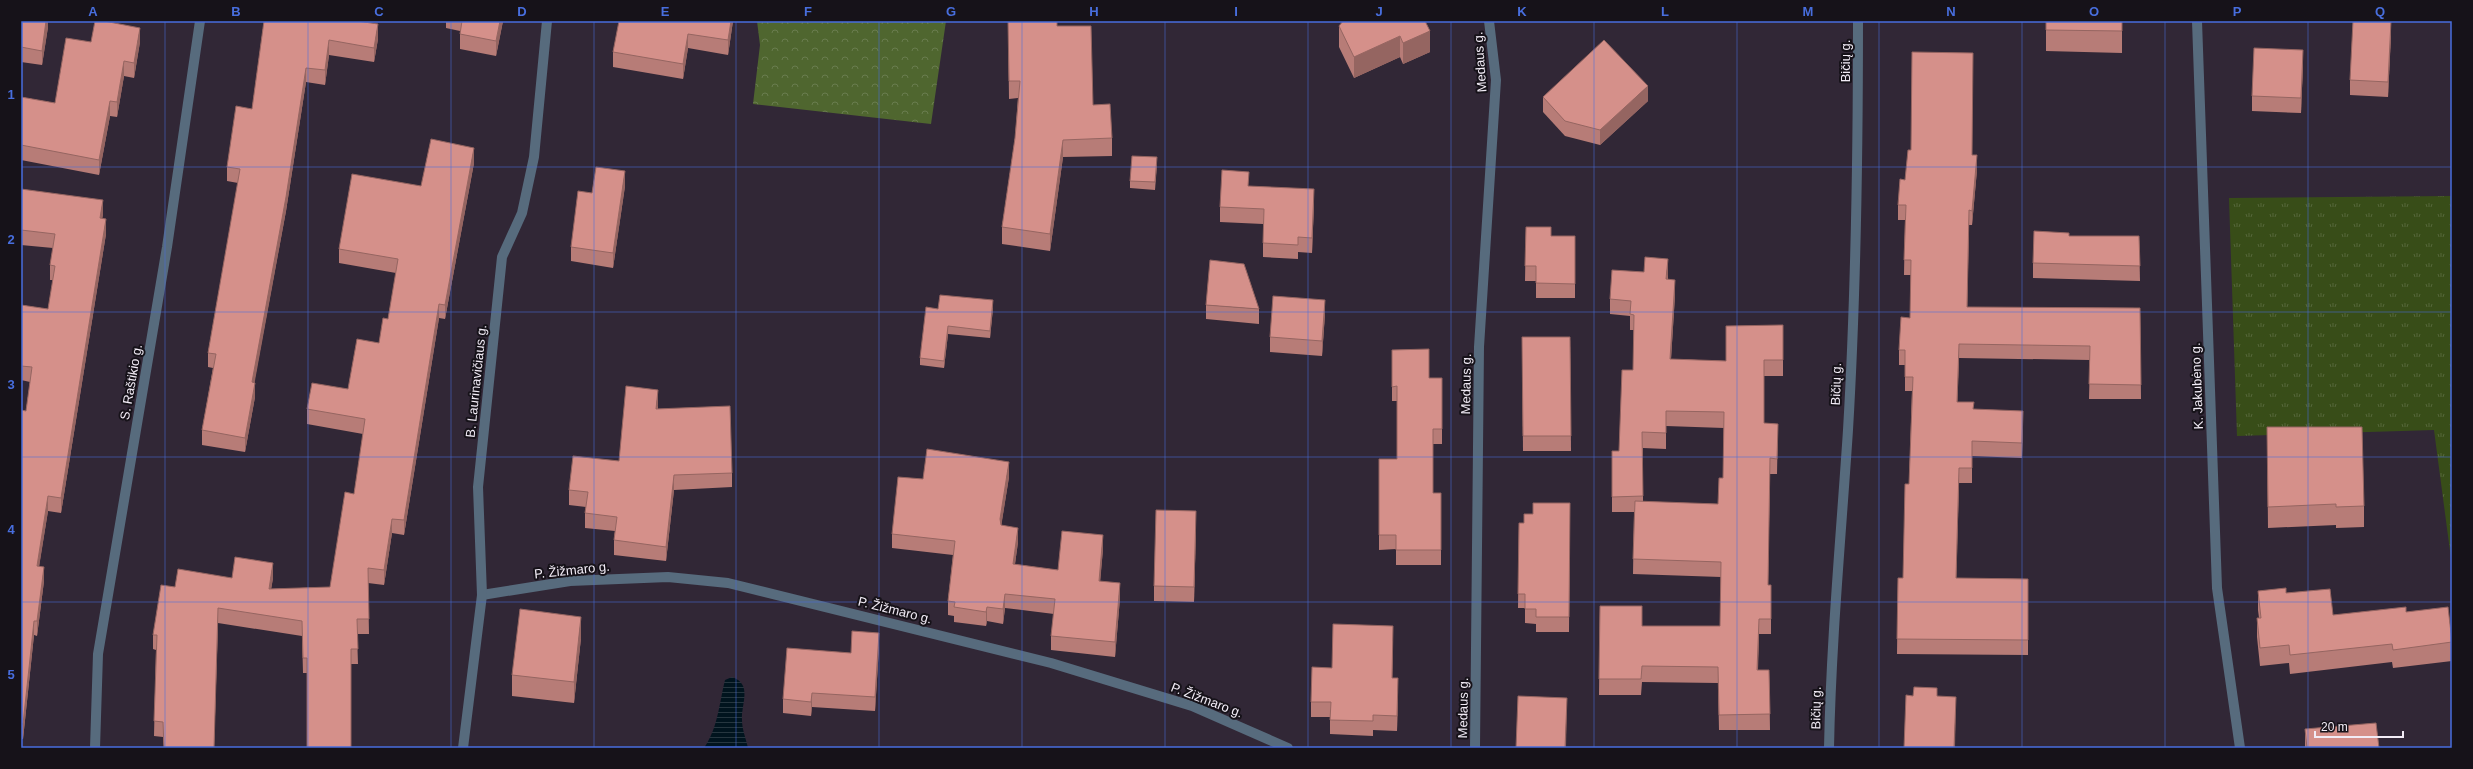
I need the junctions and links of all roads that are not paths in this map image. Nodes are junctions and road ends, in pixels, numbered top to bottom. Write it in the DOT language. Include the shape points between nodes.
graph roads {
  1 [pos="200,21"];
  2 [pos="547,21"];
  3 [pos="1489,21"];
  4 [pos="1858,21"];
  5 [pos="2197,21"];
  6 [pos="482,595"];
  7 [pos="95,748"];
  8 [pos="463,748"];
  9 [pos="1288,748"];
  10 [pos="1475,748"];
  11 [pos="1829,748"];
  12 [pos="2240,748"];
  1 -- 7 [label="street, S. Raštikio g." via="167,247 98,654"];
  2 -- 6 [label="street, B. Laurinavičiaus g." via="534,157 522,214 502,258 478,487"];
  3 -- 10 [label="street, Medaus g." via="1496,80 1479,347"];
  4 -- 11 [label="street, Bičių g." via="1848,429 1830,666"];
  5 -- 12 [label="street, K. Jakubėno g." via="2217,588"];
  6 -- 8 [label="street, B. Laurinavičiaus g."];
  6 -- 9 [label="street, P. Žižmaro g." via="570,581 668,577 728,583 1051,663 1192,706"];
}
